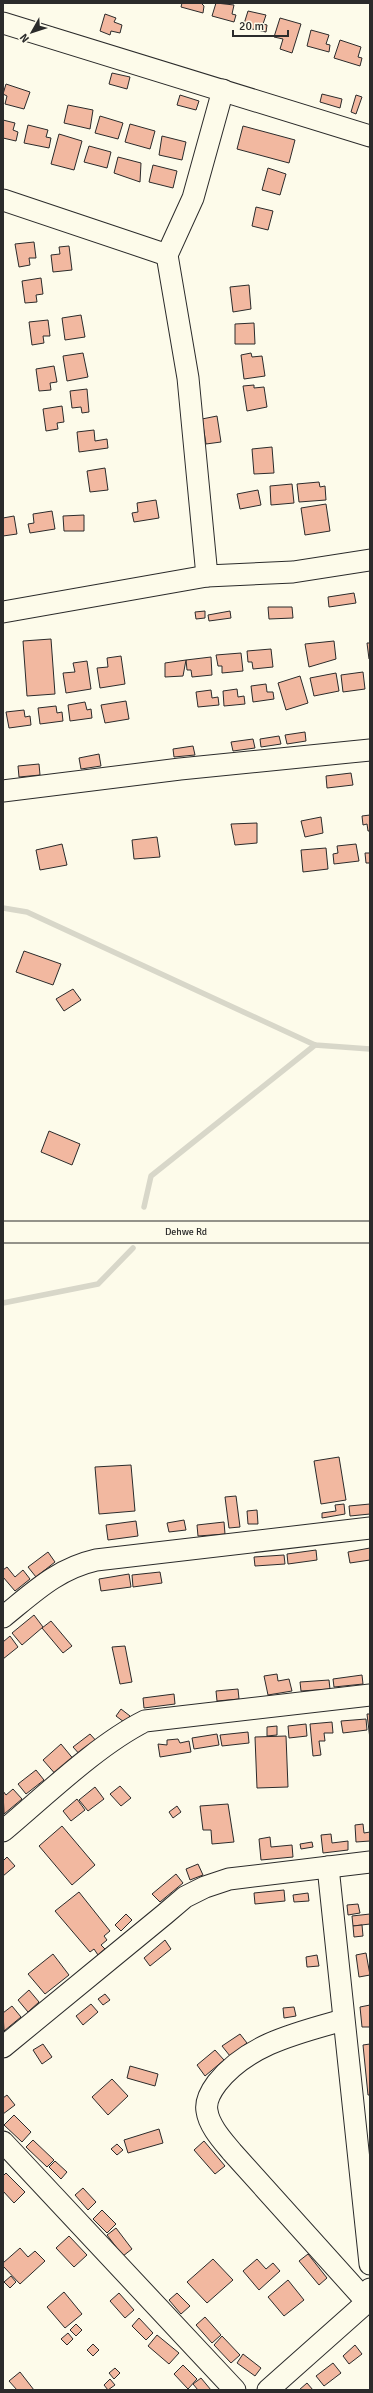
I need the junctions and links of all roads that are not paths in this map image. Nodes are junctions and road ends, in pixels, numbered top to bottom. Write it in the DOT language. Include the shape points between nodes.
graph roads {
  1 [pos="3,23"];
  2 [pos="223,90"];
  3 [pos="370,136"];
  4 [pos="3,200"];
  5 [pos="167,255"];
  6 [pos="370,560"];
  7 [pos="207,576"];
  8 [pos="3,612"];
  9 [pos="370,750"];
  10 [pos="3,791"];
  11 [pos="3,1232"];
  12 [pos="370,1232"];
  13 [pos="370,1528"];
  14 [pos="3,1618"];
  15 [pos="370,1695"];
  16 [pos="3,1831"];
  17 [pos="370,1862"];
  18 [pos="328,1867"];
  19 [pos="343,2020"];
  20 [pos="3,2047"];
  21 [pos="3,2142"];
  22 [pos="370,2264"];
  23 [pos="368,2295"];
  24 [pos="235,2390"];
  25 [pos="268,2390"];
  1 -- 2 [label="street"];
  2 -- 3 [label="street"];
  2 -- 5 [label="street" via="193,198"];
  4 -- 5 [label="street"];
  5 -- 7 [label="street" via="188,378"];
  6 -- 7 [label="street" via="294,572"];
  7 -- 8 [label="street"];
  9 -- 10 [label="street" via="180,768"];
  11 -- 12 [label="street, Dehwe Rd"];
  13 -- 14 [label="street" via="77,1564 56,1574"];
  15 -- 16 [label="street" via="145,1721 123,1734 76,1770"];
  17 -- 18 [label="street"];
  18 -- 19 [label="street"];
  18 -- 20 [label="street" via="229,1879 205,1886 185,1897"];
  19 -- 22 [label="street"];
  19 -- 23 [label="street" via="267,2044 241,2060 223,2075 209,2093 206,2111 215,2129 232,2152"];
  21 -- 24 [label="street"];
  23 -- 25 [label="street"];
}
